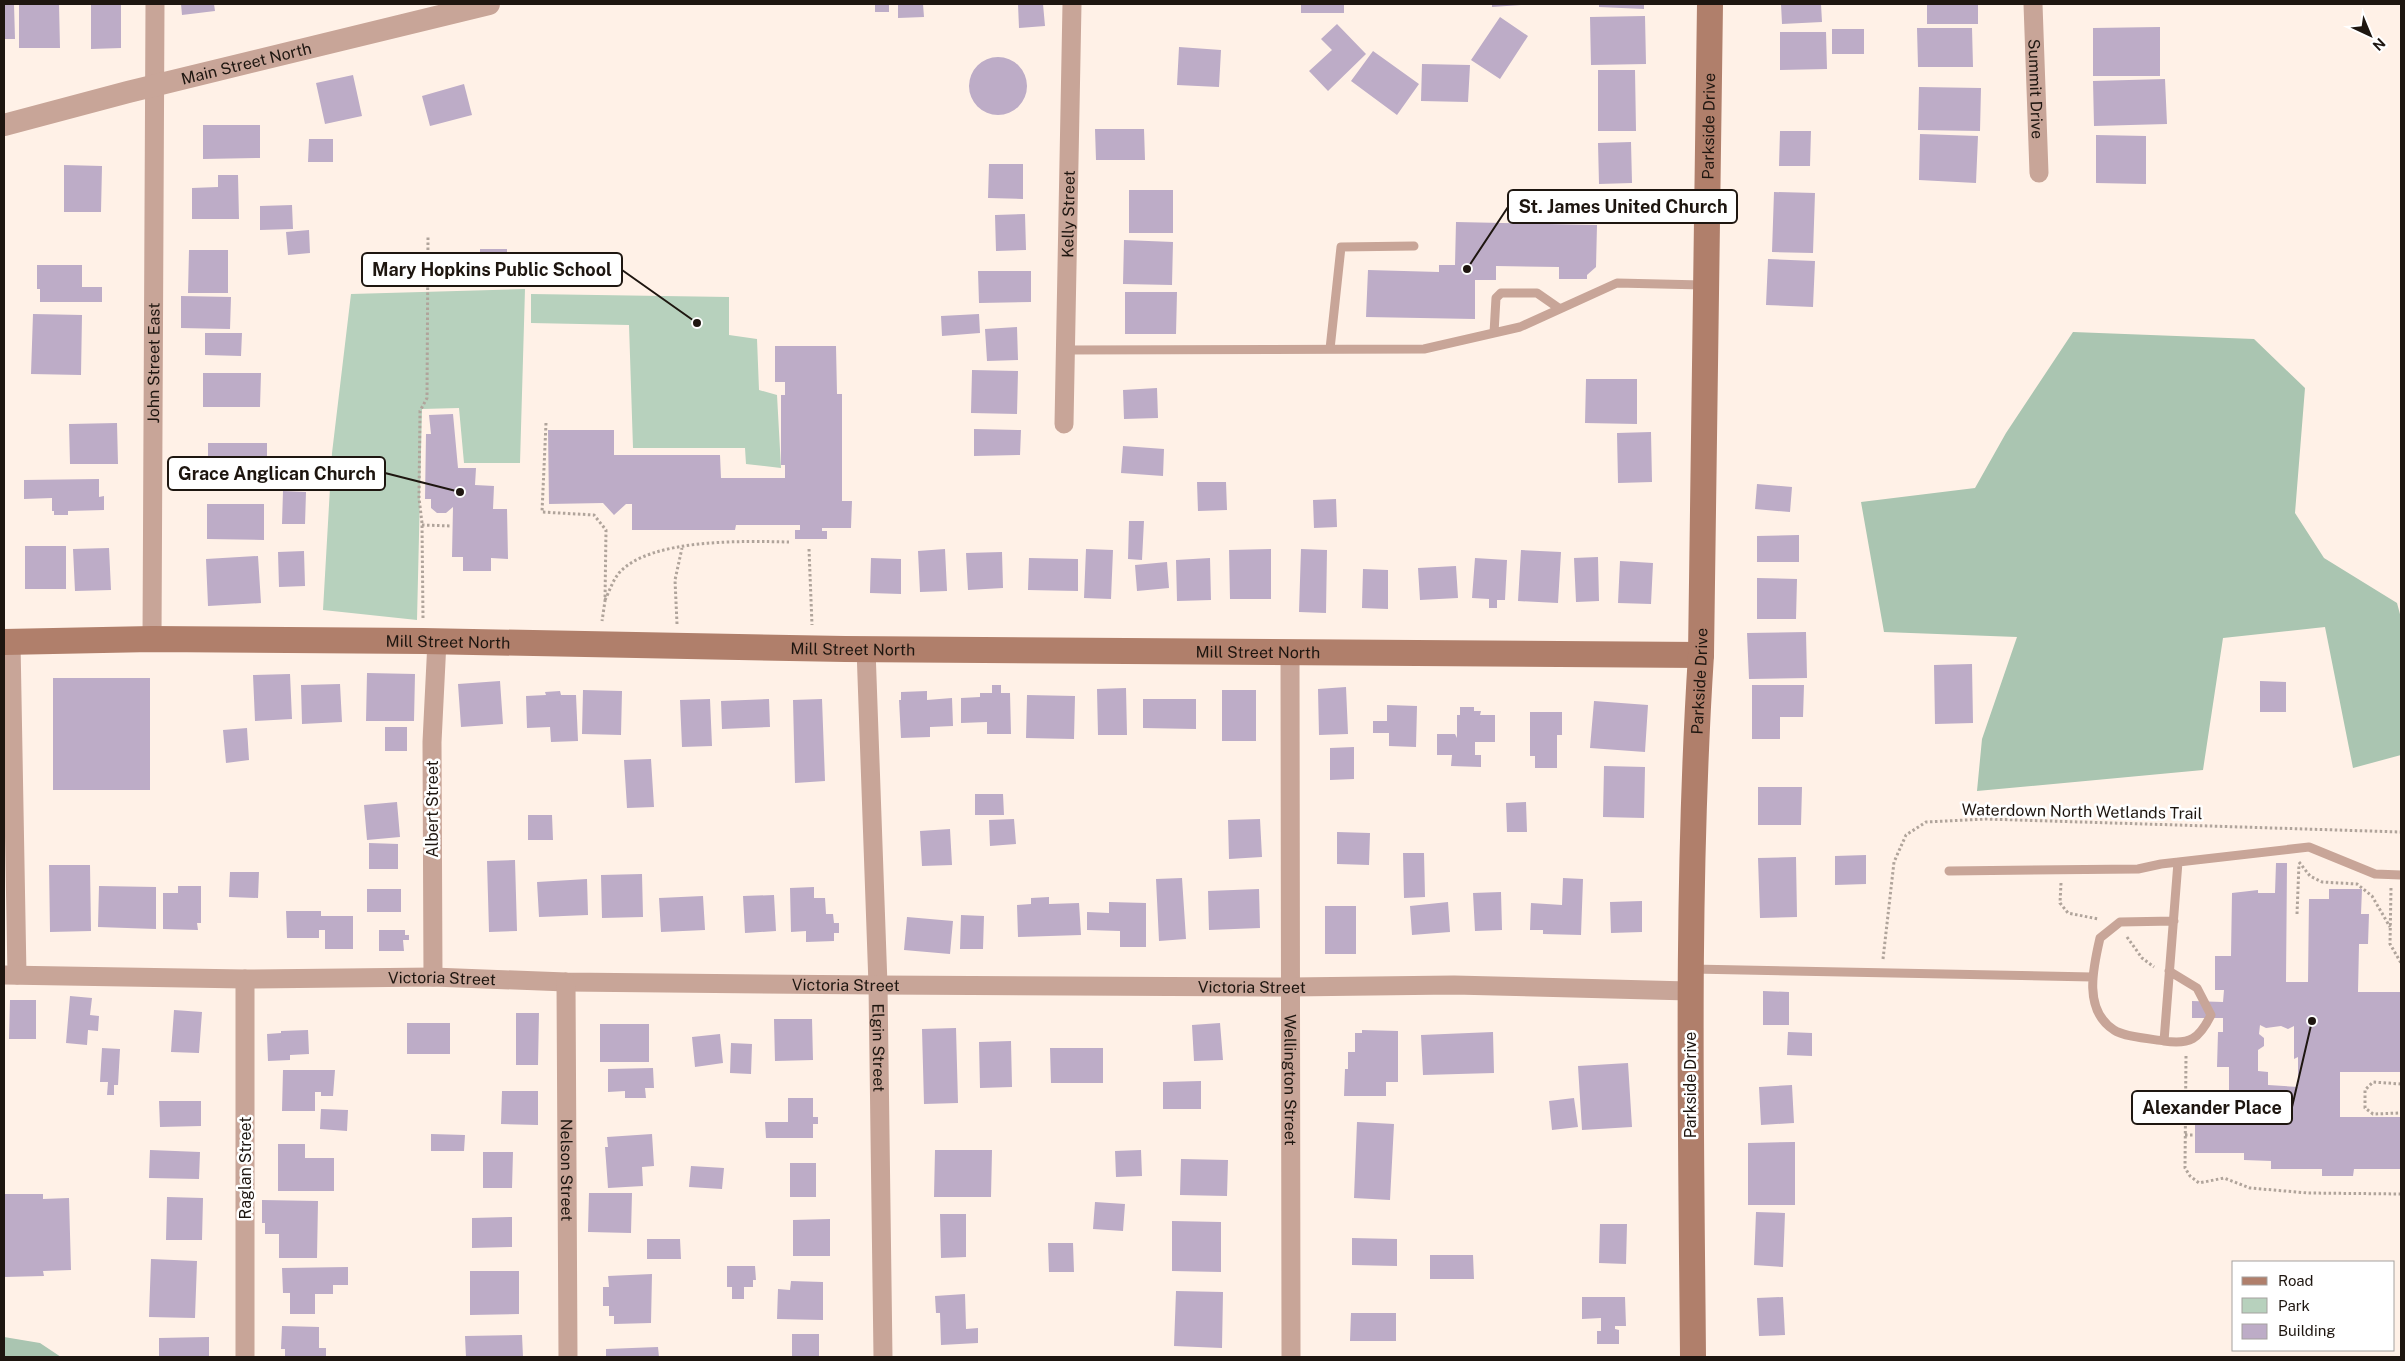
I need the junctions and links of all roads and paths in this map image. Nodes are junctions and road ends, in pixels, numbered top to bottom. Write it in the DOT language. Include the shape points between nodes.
graph roads {
  1 [pos="155,4"];
  2 [pos="489,4"];
  3 [pos="1072,4"];
  4 [pos="1710,4"];
  5 [pos="2033,4"];
  6 [pos="155,85"];
  7 [pos="4,125"];
  8 [pos="2040,173"];
  9 [pos="428,237"];
  10 [pos="1414,246"];
  11 [pos="1706,285"];
  12 [pos="1560,309"];
  13 [pos="1494,333"];
  14 [pos="1330,349"];
  15 [pos="1066,350"];
  16 [pos="546,423"];
  17 [pos="1064,424"];
  18 [pos="422,525"];
  19 [pos="451,526"];
  20 [pos="789,542"];
  21 [pos="682,548"];
  22 [pos="810,549"];
  23 [pos="605,601"];
  24 [pos="152,639"];
  25 [pos="430,641"];
  26 [pos="7,642"];
  27 [pos="599,644"];
  28 [pos="677,645"];
  29 [pos="812,648"];
  30 [pos="866,649"];
  31 [pos="1290,652"];
  32 [pos="1701,655"];
  33 [pos="2401,832"];
  34 [pos="2298,848"];
  35 [pos="2178,862"];
  36 [pos="2299,863"];
  37 [pos="1949,871"];
  38 [pos="2391,874"];
  39 [pos="2401,875"];
  40 [pos="2297,914"];
  41 [pos="2174,921"];
  42 [pos="2390,927"];
  43 [pos="2401,962"];
  44 [pos="2169,971"];
  45 [pos="1882,972"];
  46 [pos="10,975"];
  47 [pos="433,977"];
  48 [pos="2092,977"];
  49 [pos="246,979"];
  50 [pos="1690,980"];
  51 [pos="566,982"];
  52 [pos="878,985"];
  53 [pos="1291,987"];
  54 [pos="2164,1041"];
  55 [pos="2182,1044"];
  56 [pos="2401,1084"];
  57 [pos="2401,1113"];
  58 [pos="2193,1135"];
  59 [pos="2186,1136"];
  60 [pos="2401,1194"];
  61 [pos="245,1357"];
  62 [pos="568,1357"];
  63 [pos="882,1357"];
  64 [pos="1291,1357"];
  65 [pos="1692,1357"];
  1 -- 6 [label="street, John Street East"];
  2 -- 6 [label="street, Main Street North"];
  3 -- 15 [label="street, Kelly Street"];
  4 -- 11 [label="main road, Parkside Drive"];
  5 -- 8 [label="street, Summit Drive"];
  6 -- 7 [label="street, Main Street North"];
  6 -- 24 [label="street, John Street East"];
  9 -- 18 [label="path" via="427,398 420,411 419,498"];
  10 -- 14 [label="lane" via="1341,247"];
  11 -- 12 [label="lane" via="1617,283"];
  11 -- 32 [label="main road, Parkside Drive"];
  12 -- 13 [label="lane" via="1520,327"];
  12 -- 13 [label="lane" via="1537,293 1501,293 1496,298"];
  13 -- 14 [label="lane" via="1424,349"];
  14 -- 15 [label="lane"];
  15 -- 17 [label="street, Kelly Street"];
  16 -- 23 [label="path" via="542,512 594,515 606,530"];
  18 -- 19 [label="path"];
  18 -- 25 [label="path"];
  20 -- 21 [label="path" via="726,542"];
  21 -- 23 [label="path" via="640,557 619,573"];
  21 -- 28 [label="path" via="675,580"];
  22 -- 29 [label="path"];
  23 -- 27 [label="path"];
  24 -- 25 [label="main road, Mill Street North"];
  24 -- 26 [label="main road, Mill Street North"];
  25 -- 27 [label="main road, Mill Street North"];
  25 -- 47 [label="street, Albert Street"];
  26 -- 46 [label="street"];
  27 -- 28 [label="main road, Mill Street North"];
  28 -- 29 [label="main road, Mill Street North"];
  29 -- 30 [label="main road, Mill Street North"];
  30 -- 31 [label="main road, Mill Street North"];
  30 -- 52 [label="street, Elgin Street"];
  31 -- 32 [label="main road, Mill Street North"];
  31 -- 53 [label="street, Wellington Street"];
  32 -- 50 [label="main road, Parkside Drive" via="1695,751"];
  33 -- 45 [label="path, Waterdown North Wetlands Trail" via="1985,819 1926,822 1906,835 1894,862"];
  34 -- 35 [label="lane"];
  34 -- 36 [label="path"];
  34 -- 38 [label="lane" via="2309,847 2375,874"];
  35 -- 37 [label="lane" via="2138,869"];
  35 -- 41 [label="lane"];
  36 -- 40 [label="path"];
  36 -- 42 [label="path" via="2310,876 2322,882 2357,884 2372,896"];
  38 -- 39 [label="lane"];
  38 -- 42 [label="path"];
  41 -- 44 [label="lane"];
  41 -- 48 [label="lane" via="2120,922 2100,938"];
  42 -- 43 [label="path" via="2390,944"];
  44 -- 54 [label="lane"];
  44 -- 55 [label="lane" via="2197,988 2211,1015 2202,1033"];
  45 -- 48 [label="lane"];
  45 -- 50 [label="lane"];
  46 -- 49 [label="street, Victoria Street"];
  47 -- 49 [label="street, Victoria Street"];
  47 -- 51 [label="street, Victoria Street"];
  48 -- 54 [label="lane" via="2098,1014 2115,1031"];
  49 -- 61 [label="street, Raglan Street"];
  50 -- 53 [label="street, Victoria Street"];
  50 -- 65 [label="main road, Parkside Drive"];
  51 -- 52 [label="street, Victoria Street"];
  51 -- 62 [label="street, Nelson Street"];
  52 -- 53 [label="street, Victoria Street"];
  52 -- 63 [label="street, Elgin Street"];
  53 -- 64 [label="street, Wellington Street"];
  54 -- 55 [label="lane"];
  55 -- 59 [label="path" via="2186,1051"];
  56 -- 57 [label="path" via="2373,1082 2365,1090 2365,1108 2373,1114"];
  58 -- 59 [label="path"];
  59 -- 60 [label="path" via="2186,1168 2199,1183 2224,1178 2250,1188 2308,1193"];
}
